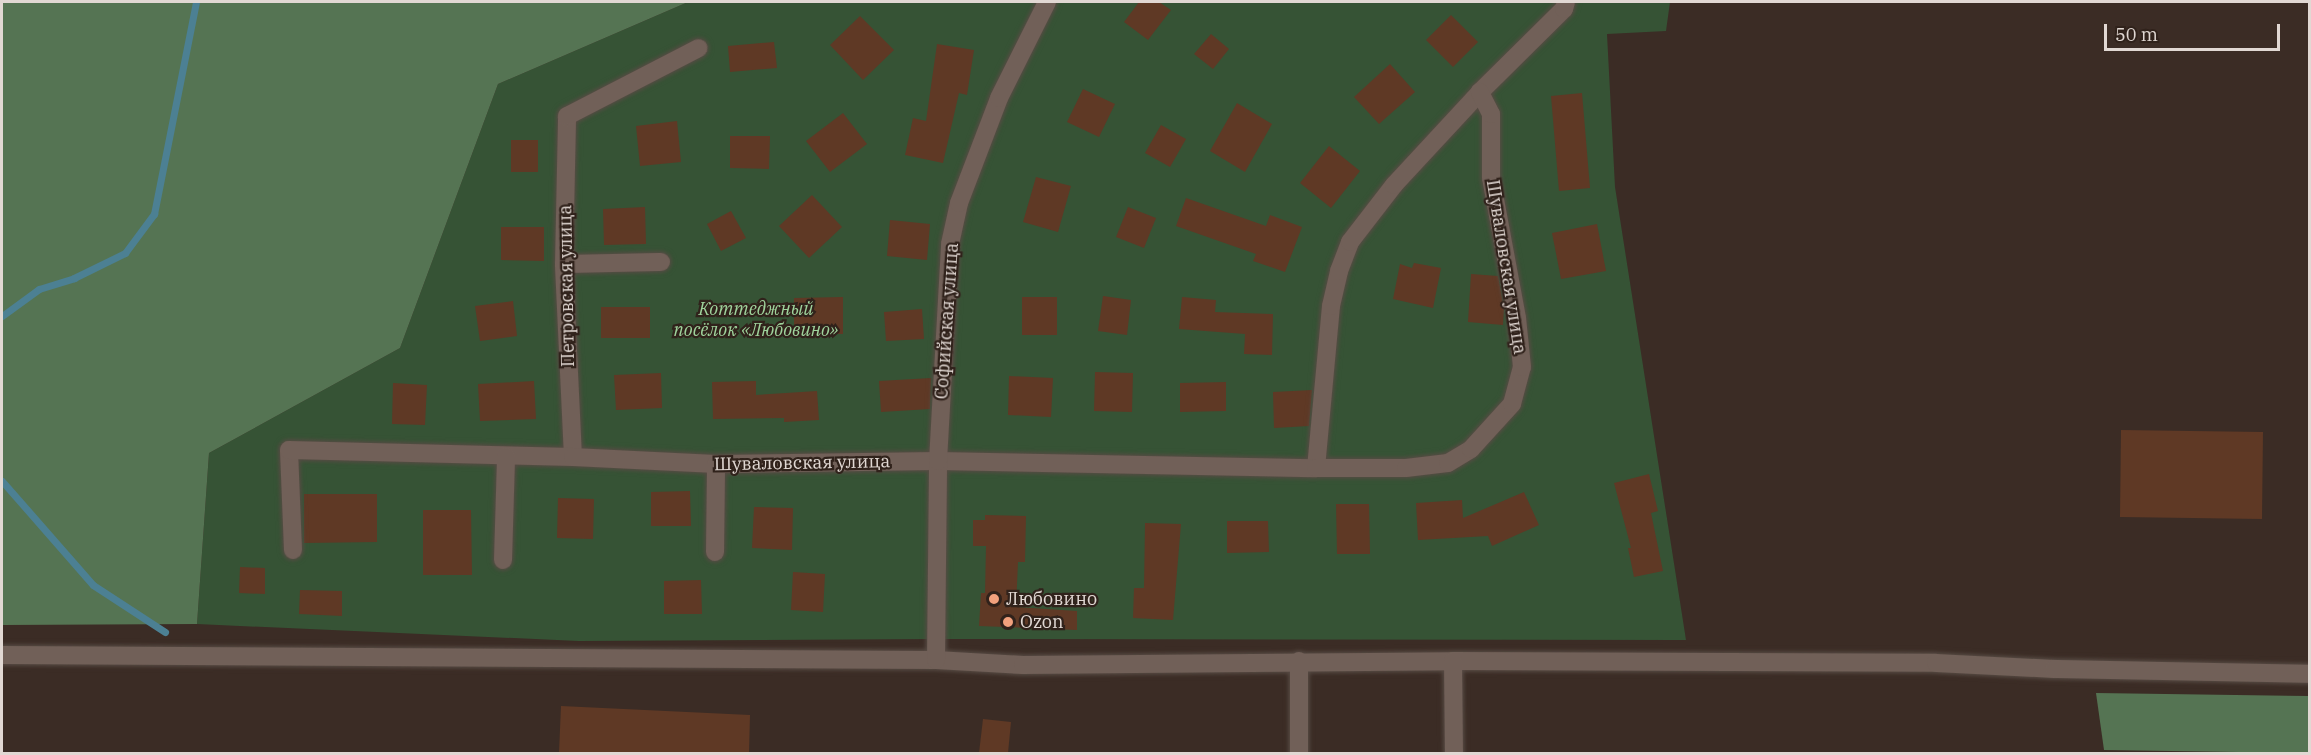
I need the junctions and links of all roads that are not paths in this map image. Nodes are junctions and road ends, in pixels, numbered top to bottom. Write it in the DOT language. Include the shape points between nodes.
graph roads {
  1 [pos="1047,2"];
  2 [pos="1583,2"];
  3 [pos="1565,5"];
  4 [pos="699,48"];
  5 [pos="1480,92"];
  6 [pos="661,262"];
  7 [pos="564,264"];
  8 [pos="506,456"];
  9 [pos="573,457"];
  10 [pos="938,461"];
  11 [pos="716,464"];
  12 [pos="1316,468"];
  13 [pos="292,550"];
  14 [pos="716,552"];
  15 [pos="502,560"];
  16 [pos="2,655"];
  17 [pos="936,660"];
  18 [pos="1299,661"];
  19 [pos="1453,661"];
  20 [pos="2310,674"];
  21 [pos="1299,753"];
  22 [pos="1454,753"];
  1 -- 10 [label="street, Софийская улица" via="999,98 959,203 950,244"];
  2 -- 3 [label="street"];
  3 -- 5 [label="street"];
  4 -- 7 [label="street, Петровская улица" via="567,116"];
  5 -- 12 [label="street" via="1394,185 1350,242 1331,306"];
  5 -- 12 [label="street, Шуваловская улица" via="1491,114 1491,178 1522,367 1512,404 1471,449 1448,463 1406,468"];
  6 -- 7 [label="street"];
  7 -- 9 [label="street, Петровская улица"];
  8 -- 9 [label="street, Шуваловская улица"];
  8 -- 13 [label="street, Шуваловская улица" via="289,450"];
  8 -- 15 [label="street"];
  9 -- 11 [label="street, Шуваловская улица"];
  10 -- 11 [label="street, Шуваловская улица"];
  10 -- 12 [label="street, Шуваловская улица"];
  10 -- 17 [label="street, Софийская улица"];
  11 -- 14 [label="street"];
  16 -- 17 [label="street"];
  17 -- 18 [label="street" via="1023,665"];
  18 -- 19 [label="street"];
  18 -- 21 [label="street"];
  19 -- 20 [label="street" via="1936,663"];
  19 -- 22 [label="street"];
}
